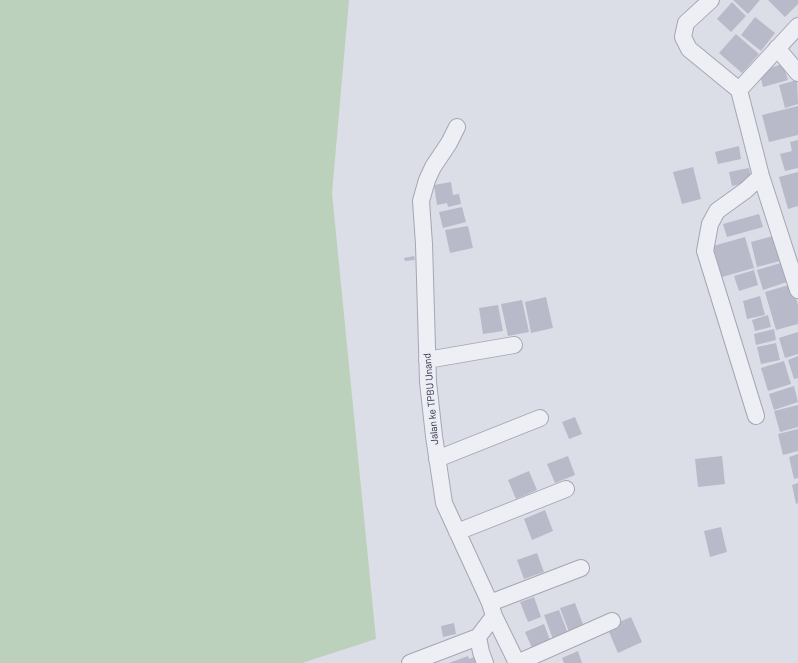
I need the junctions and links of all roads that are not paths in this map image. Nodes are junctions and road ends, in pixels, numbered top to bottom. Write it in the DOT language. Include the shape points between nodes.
graph roads {
  1 [pos="711,0"];
  2 [pos="798,26"];
  3 [pos="777,48"];
  4 [pos="798,73"];
  5 [pos="739,90"];
  6 [pos="457,127"];
  7 [pos="761,176"];
  8 [pos="798,290"];
  9 [pos="514,345"];
  10 [pos="426,360"];
  11 [pos="756,416"];
  12 [pos="540,418"];
  13 [pos="437,459"];
  14 [pos="566,489"];
  15 [pos="457,532"];
  16 [pos="582,568"];
  17 [pos="492,609"];
  18 [pos="612,622"];
  19 [pos="478,637"];
  20 [pos="410,663"];
  21 [pos="485,663"];
  1 -- 5 [label="street" via="686,23 683,37 689,49"];
  2 -- 3 [label="street"];
  3 -- 4 [label="street"];
  3 -- 5 [label="street"];
  5 -- 7 [label="street"];
  6 -- 10 [label="street, Jalan ke TPBU Unand" via="433,167 421,201"];
  7 -- 8 [label="street"];
  7 -- 11 [label="street" via="717,211 710,224 705,251"];
  9 -- 10 [label="street"];
  10 -- 13 [label="street, Jalan ke TPBU Unand"];
  12 -- 13 [label="street"];
  13 -- 15 [label="street, Jalan ke TPBU Unand" via="444,503"];
  14 -- 15 [label="street"];
  15 -- 17 [label="street, Jalan ke TPBU Unand"];
  16 -- 17 [label="street"];
  17 -- 18 [label="street, Jalan ke TPBU Unand" via="517,663"];
  17 -- 19 [label="street"];
  19 -- 20 [label="street"];
  19 -- 21 [label="street"];
}
